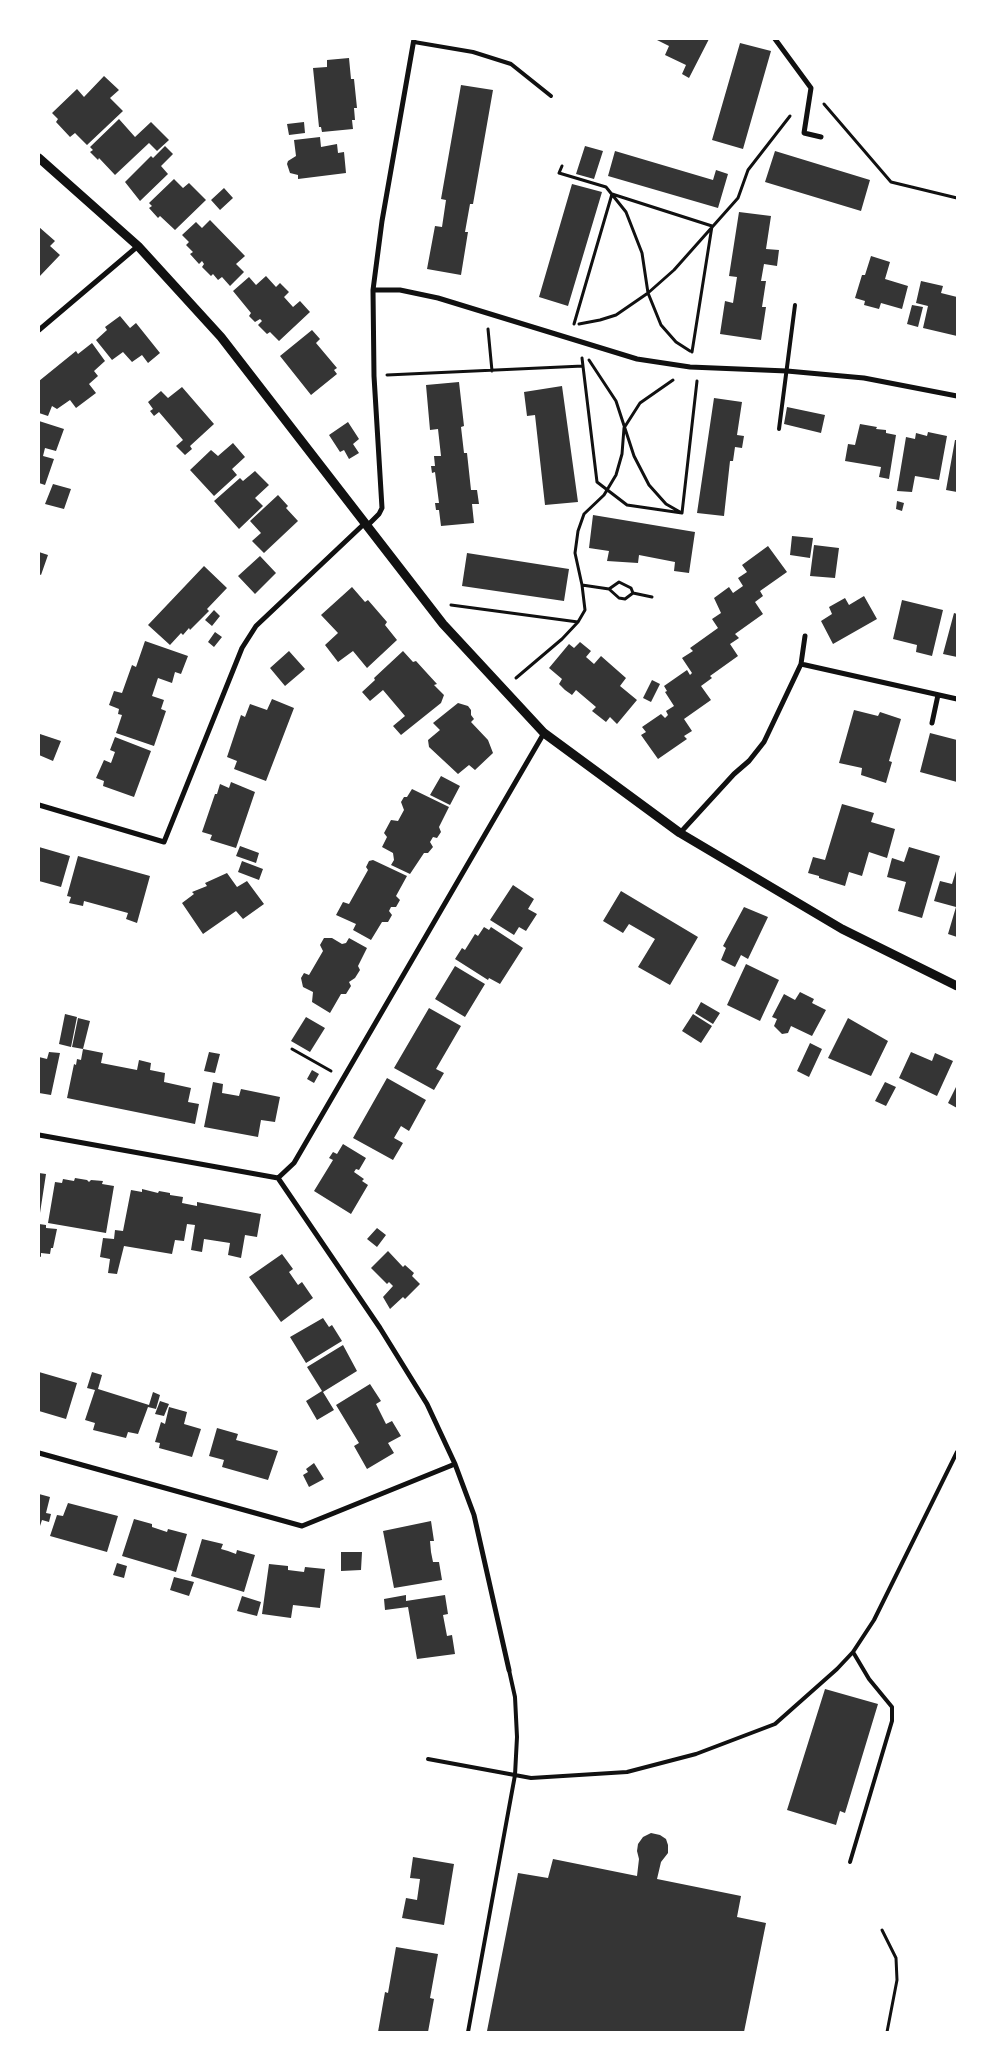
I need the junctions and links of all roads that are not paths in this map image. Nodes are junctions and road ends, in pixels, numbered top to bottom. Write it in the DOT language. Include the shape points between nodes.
graph roads {
  1 [pos="775,39"];
  2 [pos="414,40"];
  3 [pos="551,96"];
  4 [pos="821,138"];
  5 [pos="39,158"];
  6 [pos="138,246"];
  7 [pos="374,290"];
  8 [pos="796,305"];
  9 [pos="39,330"];
  10 [pos="787,371"];
  11 [pos="957,396"];
  12 [pos="779,430"];
  13 [pos="366,525"];
  14 [pos="805,636"];
  15 [pos="801,664"];
  16 [pos="938,695"];
  17 [pos="957,699"];
  18 [pos="932,723"];
  19 [pos="544,733"];
  20 [pos="39,805"];
  21 [pos="680,833"];
  22 [pos="957,986"];
  23 [pos="39,1134"];
  24 [pos="278,1178"];
  25 [pos="957,1452"];
  26 [pos="39,1453"];
  27 [pos="455,1464"];
  28 [pos="853,1652"];
  29 [pos="509,1670"];
  30 [pos="428,1759"];
  31 [pos="515,1775"];
  32 [pos="850,1862"];
  33 [pos="468,2032"];
  1 -- 4 [label="street" via="811,88 804,133"];
  2 -- 3 [label="lane" via="473,52 511,64"];
  2 -- 7 [label="street" via="382,221"];
  5 -- 6 [label="street"];
  6 -- 9 [label="street"];
  6 -- 13 [label="street" via="220,337"];
  7 -- 10 [label="street" via="400,290 438,298 580,345 637,359 699,368"];
  7 -- 13 [label="street" via="374,376 382,508"];
  8 -- 10 [label="lane"];
  10 -- 11 [label="street" via="864,378"];
  10 -- 12 [label="lane"];
  13 -- 19 [label="street" via="443,624"];
  13 -- 20 [label="street" via="256,626 242,648 164,842"];
  14 -- 15 [label="street"];
  15 -- 16 [label="street"];
  15 -- 21 [label="street" via="764,742"];
  16 -- 17 [label="street"];
  16 -- 18 [label="street"];
  19 -- 21 [label="street"];
  19 -- 24 [label="street" via="294,1163"];
  21 -- 22 [label="street" via="842,929"];
  23 -- 24 [label="street"];
  24 -- 27 [label="street" via="380,1328 427,1404"];
  25 -- 28 [label="lane" via="886,1596"];
  26 -- 27 [label="street" via="302,1526"];
  27 -- 29 [label="street" via="474,1515"];
  28 -- 31 [label="lane" via="775,1724 703,1751 627,1772 531,1778"];
  28 -- 32 [label="lane" via="868,1679 892,1707 892,1721"];
  29 -- 31 [label="lane" via="515,1697"];
  30 -- 31 [label="lane"];
  31 -- 33 [label="lane"];
}
